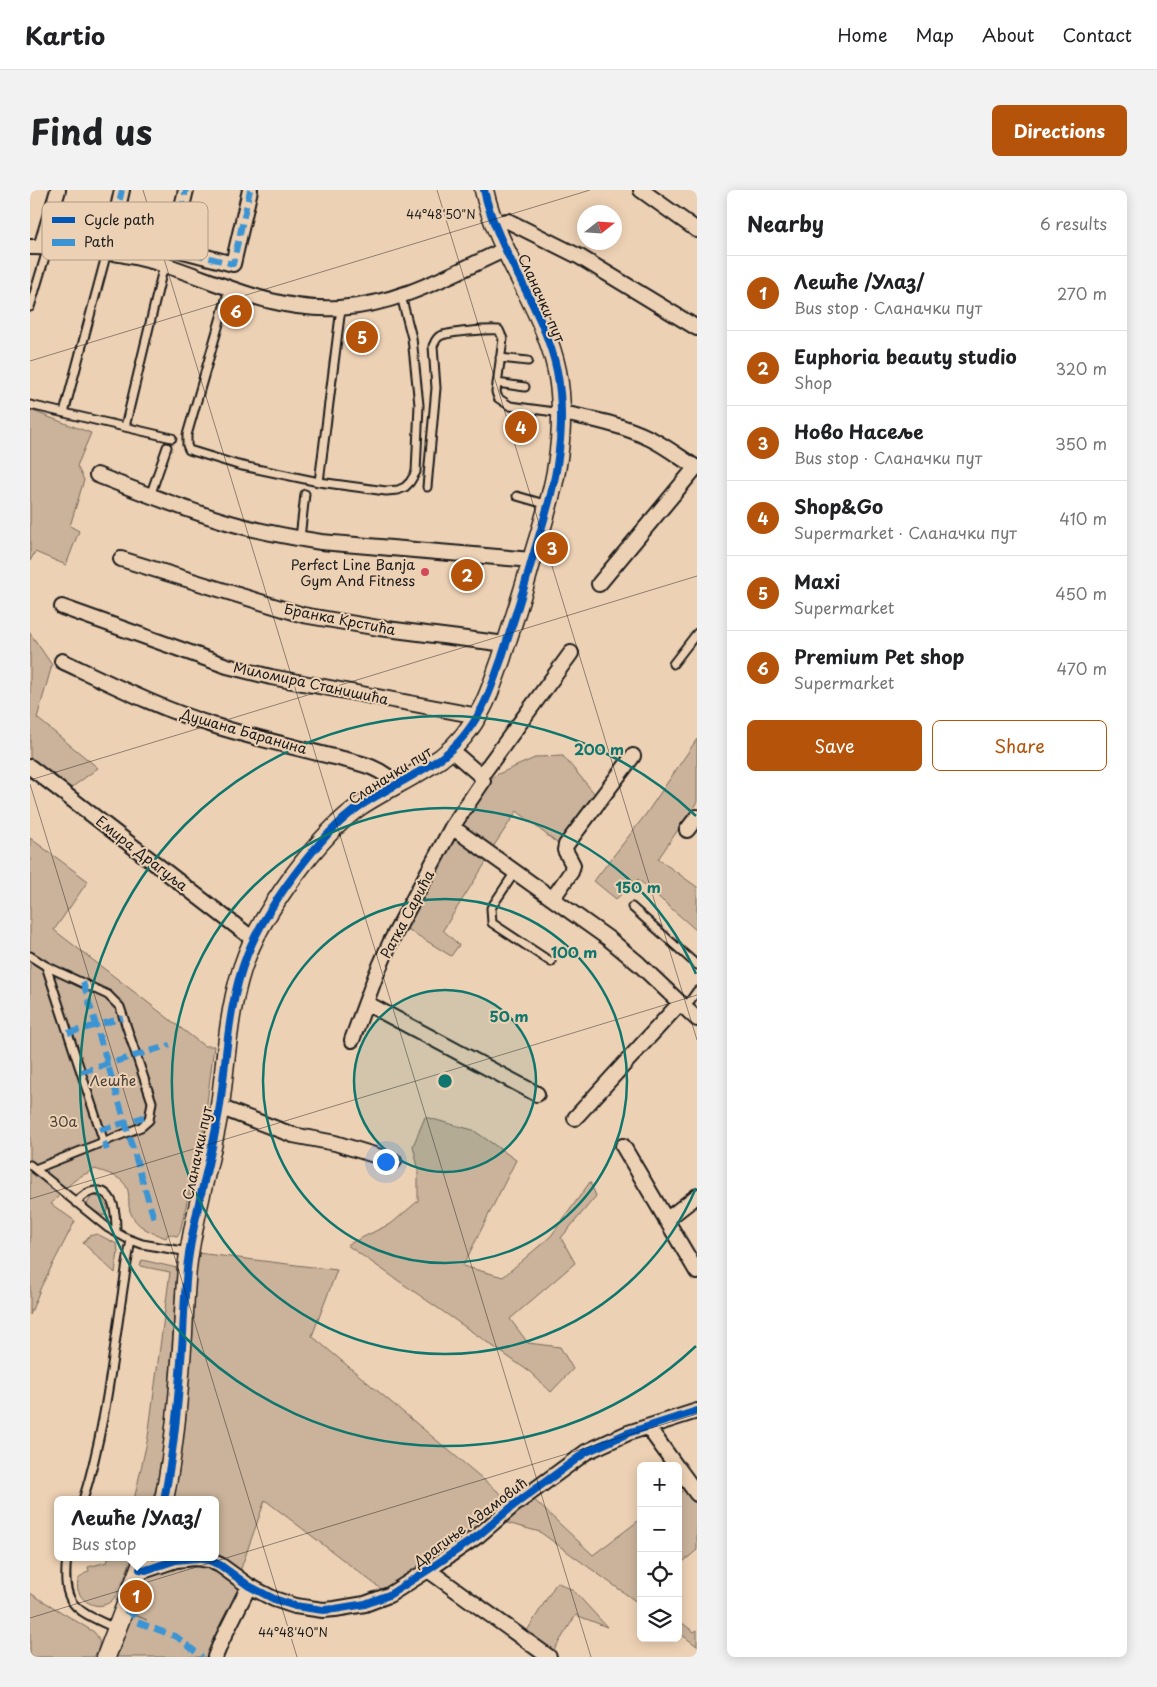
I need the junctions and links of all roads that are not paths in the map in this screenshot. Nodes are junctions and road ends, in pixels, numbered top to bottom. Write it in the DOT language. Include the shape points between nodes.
graph roads {
  1 [pos="58,190"];
  2 [pos="250,190"];
  3 [pos="484,190"];
  4 [pos="641,190"];
  5 [pos="54,202"];
  6 [pos="494,223"];
  7 [pos="697,230"];
  8 [pos="40,247"];
  9 [pos="506,249"];
  10 [pos="208,257"];
  11 [pos="105,260"];
  12 [pos="145,260"];
  13 [pos="164,264"];
  14 [pos="229,289"];
  15 [pos="401,296"];
  16 [pos="30,307"];
  17 [pos="341,308"];
  18 [pos="697,328"];
  19 [pos="500,358"];
  20 [pos="528,361"];
  21 [pos="497,383"];
  22 [pos="525,387"];
  23 [pos="30,405"];
  24 [pos="64,413"];
  25 [pos="562,413"];
  26 [pos="125,427"];
  27 [pos="172,438"];
  28 [pos="168,447"];
  29 [pos="696,468"];
  30 [pos="97,475"];
  31 [pos="319,482"];
  32 [pos="427,487"];
  33 [pos="305,494"];
  34 [pos="150,496"];
  35 [pos="517,496"];
  36 [pos="548,505"];
  37 [pos="300,538"];
  38 [pos="120,560"];
  39 [pos="532,560"];
  40 [pos="599,584"];
  41 [pos="62,607"];
  42 [pos="697,633"];
  43 [pos="506,644"];
  44 [pos="570,653"];
  45 [pos="62,661"];
  46 [pos="673,664"];
  47 [pos="478,716"];
  48 [pos="451,750"];
  49 [pos="634,756"];
  50 [pos="30,767"];
  51 [pos="481,776"];
  52 [pos="397,786"];
  53 [pos="697,817"];
  54 [pos="452,827"];
  55 [pos="688,830"];
  56 [pos="515,872"];
  57 [pos="553,898"];
  58 [pos="632,907"];
  59 [pos="253,939"];
  60 [pos="30,956"];
  61 [pos="551,962"];
  62 [pos="697,964"];
  63 [pos="46,966"];
  64 [pos="697,991"];
  65 [pos="366,1003"];
  66 [pos="683,1005"];
  67 [pos="697,1019"];
  68 [pos="352,1040"];
  69 [pos="537,1094"];
  70 [pos="220,1107"];
  71 [pos="575,1118"];
  72 [pos="104,1142"];
  73 [pos="623,1146"];
  74 [pos="394,1161"];
  75 [pos="32,1167"];
  76 [pos="697,1196"];
  77 [pos="76,1203"];
  78 [pos="666,1220"];
  79 [pos="116,1232"];
  80 [pos="131,1240"];
  81 [pos="190,1252"];
  82 [pos="697,1272"];
  83 [pos="697,1411"];
  84 [pos="648,1427"];
  85 [pos="673,1462"];
  86 [pos="682,1474"];
  87 [pos="697,1494"];
  88 [pos="84,1496"];
  89 [pos="165,1496"];
  90 [pos="66,1561"];
  91 [pos="173,1561"];
  92 [pos="211,1561"];
  93 [pos="142,1563"];
  94 [pos="428,1570"];
  95 [pos="249,1586"];
  96 [pos="118,1629"];
  97 [pos="106,1657"];
  98 [pos="215,1657"];
  99 [pos="550,1657"];
  1 -- 5 [label="street"];
  2 -- 10 [label="street" via="233,264"];
  3 -- 6 [label="street, Сланачки пут"];
  4 -- 7 [label="street"];
  6 -- 9 [label="street, Сланачки пут"];
  6 -- 18 [label="street" via="508,221 580,257"];
  8 -- 16 [label="lane"];
  9 -- 15 [label="street"];
  9 -- 25 [label="street, Сланачки пут" via="547,337 556,369"];
  11 -- 24 [label="lane"];
  12 -- 13 [label="street"];
  13 -- 14 [label="street"];
  13 -- 26 [label="lane"];
  14 -- 17 [label="street" via="284,305"];
  14 -- 31 [label="lane" via="187,435 189,450 238,465"];
  15 -- 17 [label="street"];
  15 -- 31 [label="lane" via="412,338 418,396 416,472 410,482 398,490"];
  17 -- 31 [label="lane"];
  19 -- 20 [label="lane"];
  19 -- 21 [label="lane"];
  19 -- 32 [label="lane" via="503,339 499,330 446,335 435,341 435,412"];
  21 -- 22 [label="lane"];
  21 -- 25 [label="lane" via="498,398 505,404"];
  23 -- 24 [label="lane"];
  24 -- 26 [label="lane"];
  25 -- 29 [label="street" via="630,430"];
  25 -- 36 [label="street, Сланачки пут" via="558,463"];
  26 -- 27 [label="lane"];
  28 -- 34 [label="lane"];
  29 -- 40 [label="street"];
  30 -- 34 [label="street"];
  33 -- 37 [label="lane"];
  34 -- 37 [label="street" via="228,523"];
  35 -- 36 [label="lane"];
  36 -- 39 [label="street, Сланачки пут"];
  37 -- 39 [label="street"];
  38 -- 43 [label="street, Бранка Крстића" via="303,615"];
  39 -- 43 [label="street, Сланачки пут"];
  41 -- 47 [label="street, Миломира Станишића" via="227,666"];
  42 -- 46 [label="lane"];
  43 -- 47 [label="street, Сланачки пут"];
  44 -- 51 [label="street"];
  45 -- 52 [label="street, Душана Баранина" via="195,719 382,771"];
  47 -- 48 [label="street, Сланачки пут"];
  48 -- 51 [label="street"];
  48 -- 52 [label="street, Сланачки пут"];
  49 -- 57 [label="street" via="566,845 566,854 573,865"];
  50 -- 59 [label="street, Емира Драгуља"];
  51 -- 54 [label="street, Ратка Сарића" via="483,782"];
  52 -- 59 [label="street, Сланачки пут" via="359,807 321,842 272,907"];
  53 -- 55 [label="street"];
  54 -- 56 [label="street"];
  54 -- 65 [label="street, Ратка Сарића" via="390,943"];
  56 -- 57 [label="street"];
  56 -- 61 [label="lane" via="490,908 492,923"];
  57 -- 66 [label="street" via="609,939"];
  58 -- 62 [label="lane"];
  59 -- 70 [label="street, Сланачки пут" via="234,997"];
  60 -- 63 [label="lane"];
  63 -- 72 [label="lane"];
  63 -- 72 [label="lane" via="98,988 120,1007 152,1102 149,1120 141,1127"];
  64 -- 66 [label="lane"];
  65 -- 68 [label="street, Ратка Сарића"];
  65 -- 69 [label="street"];
  66 -- 67 [label="street"];
  66 -- 71 [label="street"];
  70 -- 74 [label="street, Сланачки пут" via="293,1135 335,1143"];
  70 -- 81 [label="street, Сланачки пут"];
  72 -- 75 [label="lane"];
  73 -- 78 [label="street"];
  75 -- 77 [label="lane"];
  76 -- 78 [label="street"];
  77 -- 79 [label="lane"];
  77 -- 79 [label="lane" via="88,1191 99,1190 108,1196 116,1216"];
  78 -- 82 [label="street"];
  79 -- 80 [label="lane"];
  80 -- 81 [label="lane"];
  80 -- 88 [label="lane" via="104,1418"];
  81 -- 89 [label="street, Сланачки пут" via="174,1447"];
  83 -- 84 [label="street, Драгиње Адамовић"];
  84 -- 85 [label="street"];
  84 -- 94 [label="street, Драгиње Адамовић" via="586,1452"];
  86 -- 87 [label="street"];
  90 -- 96 [label="lane" via="64,1578 73,1603 86,1614"];
  91 -- 93 [label="street, Драгиње Адамовић" via="146,1570"];
  92 -- 95 [label="street, Драгиње Адамовић"];
  93 -- 96 [label="street"];
  94 -- 95 [label="street, Драгиње Адамовић" via="378,1600 335,1609 295,1606"];
  94 -- 99 [label="street"];
  95 -- 98 [label="street"];
  96 -- 97 [label="street"];
}
